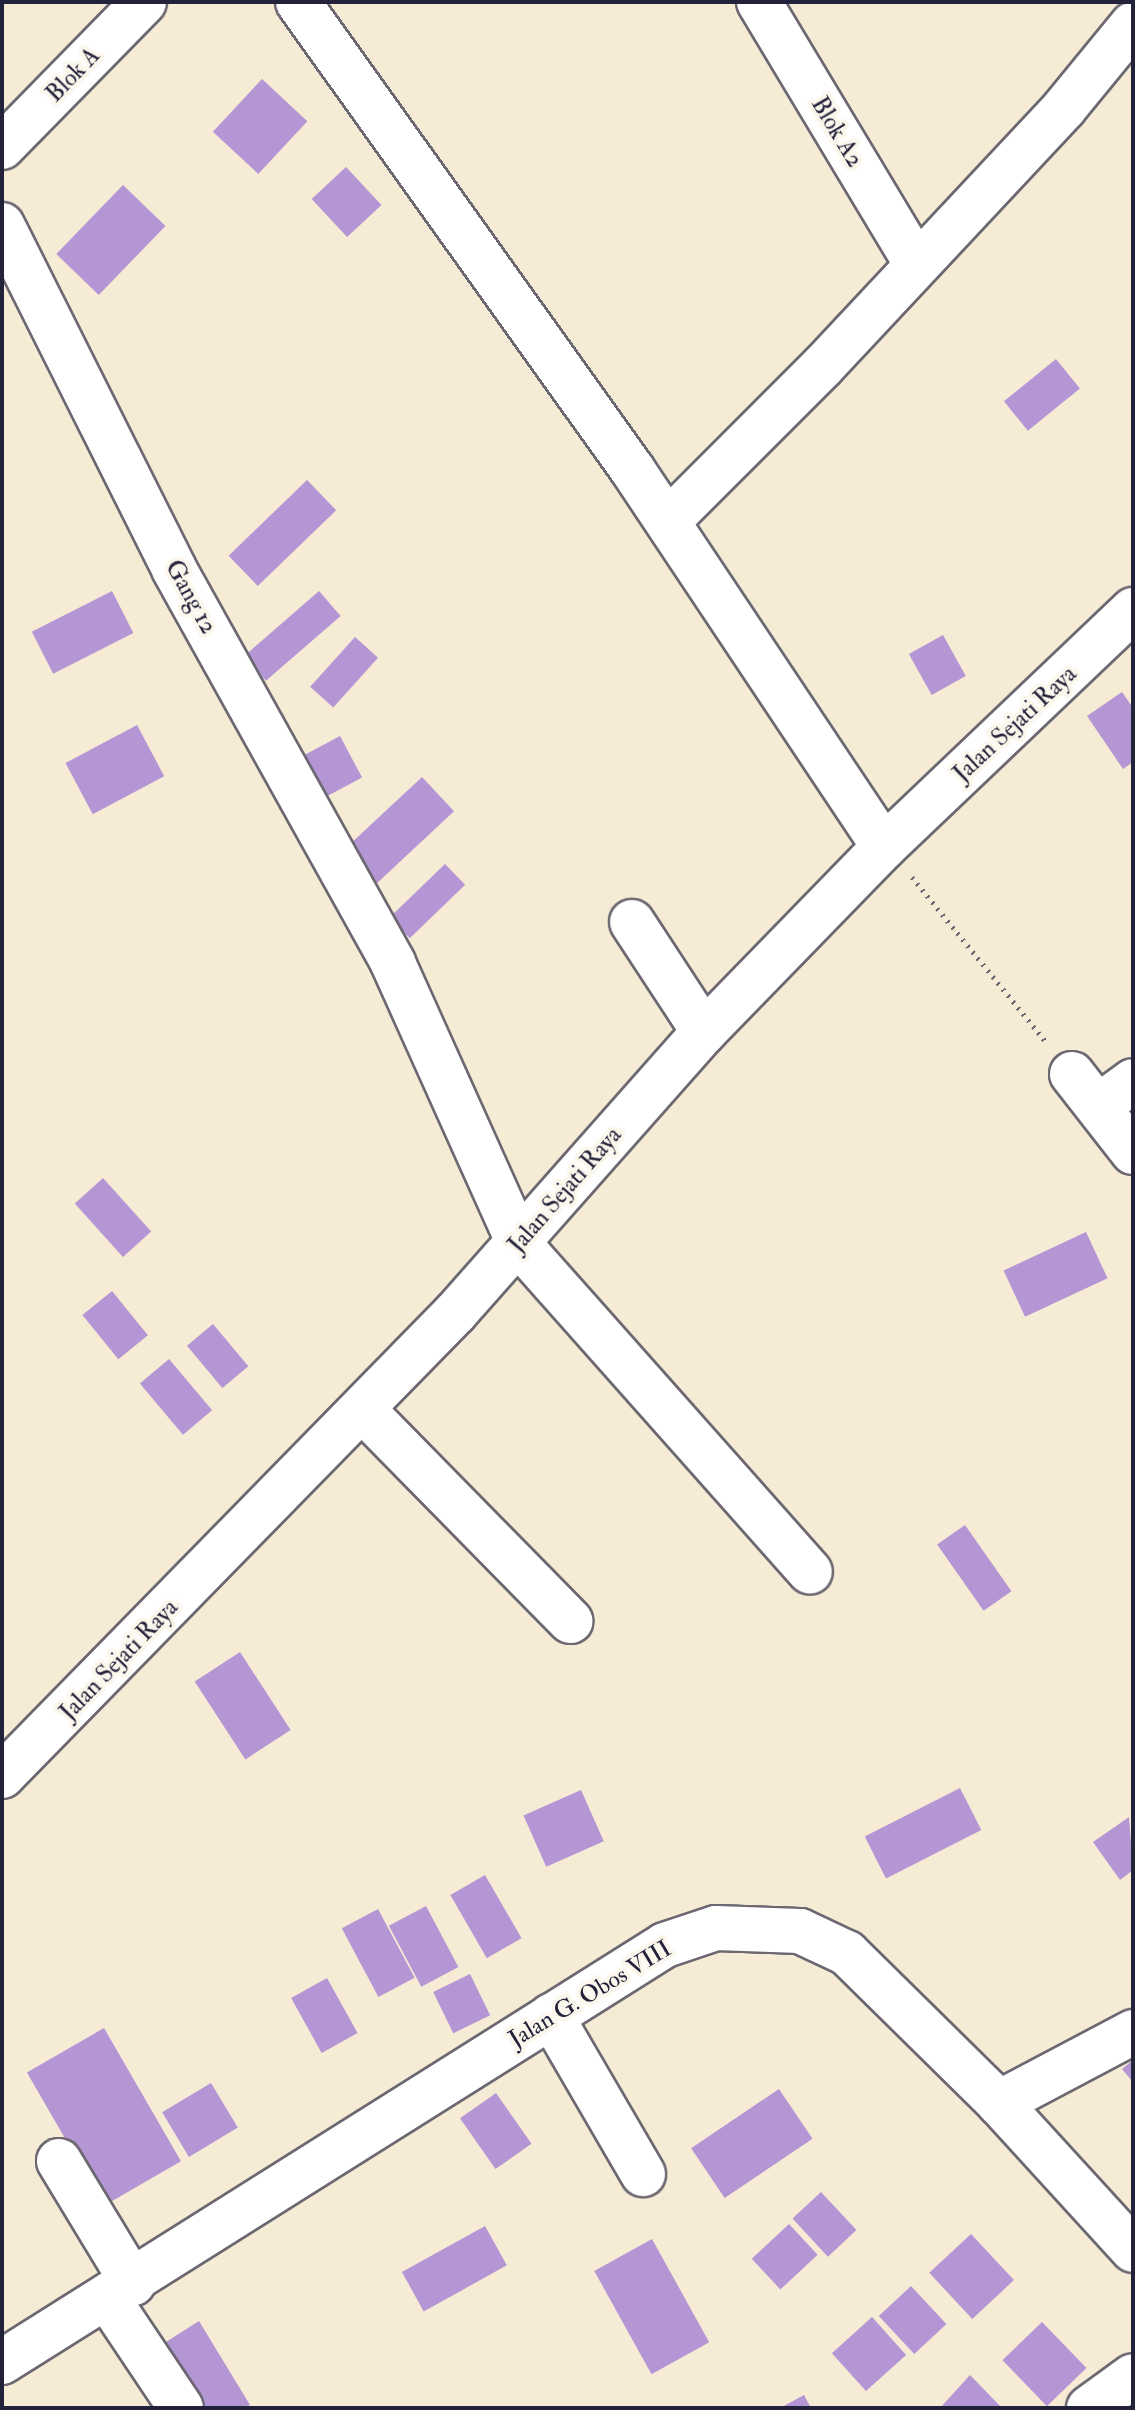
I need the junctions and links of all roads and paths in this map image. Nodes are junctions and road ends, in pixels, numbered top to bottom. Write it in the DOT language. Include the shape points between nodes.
graph roads {
  1 [pos="144,2"];
  2 [pos="298,2"];
  3 [pos="759,2"];
  4 [pos="1133,24"];
  5 [pos="2,147"];
  6 [pos="2,225"];
  7 [pos="915,262"];
  8 [pos="668,521"];
  9 [pos="1133,610"];
  10 [pos="884,847"];
  11 [pos="632,922"];
  12 [pos="704,1032"];
  13 [pos="1101,1087"];
  14 [pos="1133,1152"];
  15 [pos="519,1244"];
  16 [pos="363,1410"];
  17 [pos="810,1572"];
  18 [pos="570,1621"];
  19 [pos="2,1776"];
  20 [pos="551,2016"];
  21 [pos="1133,2032"];
  22 [pos="999,2103"];
  23 [pos="59,2161"];
  24 [pos="643,2174"];
  25 [pos="1133,2250"];
  26 [pos="120,2291"];
  27 [pos="2,2362"];
  28 [pos="1133,2376"];
  29 [pos="181,2408"];
  30 [pos="1089,2408"];
  1 -- 5 [label="street, Blok A"];
  2 -- 8 [label="street"];
  3 -- 7 [label="street, Blok A2"];
  4 -- 7 [label="street" via="1065,107"];
  6 -- 15 [label="street, Gang 12" via="174,569 393,963"];
  7 -- 8 [label="street" via="823,366"];
  8 -- 10 [label="street"];
  9 -- 10 [label="street, Jalan Sejati Raya"];
  10 -- 12 [label="street, Jalan Sejati Raya"];
  10 -- 13 [label="path"];
  11 -- 12 [label="street"];
  12 -- 15 [label="street, Jalan Sejati Raya"];
  13 -- 14 [label="street"];
  15 -- 16 [label="street, Jalan Sejati Raya"];
  15 -- 17 [label="street, Gang 12"];
  16 -- 18 [label="street"];
  16 -- 19 [label="street, Jalan Sejati Raya"];
  20 -- 22 [label="street, Jalan G. Obos VIII" via="689,1936 750,1925 800,1931 847,1953"];
  20 -- 24 [label="street"];
  20 -- 26 [label="street, Jalan G. Obos VIII"];
  21 -- 22 [label="street"];
  22 -- 25 [label="street, Jalan G. Obos VIII"];
  23 -- 26 [label="street"];
  26 -- 27 [label="street, Jalan G. Obos VIII"];
  26 -- 29 [label="street"];
  28 -- 30 [label="street"];
}
